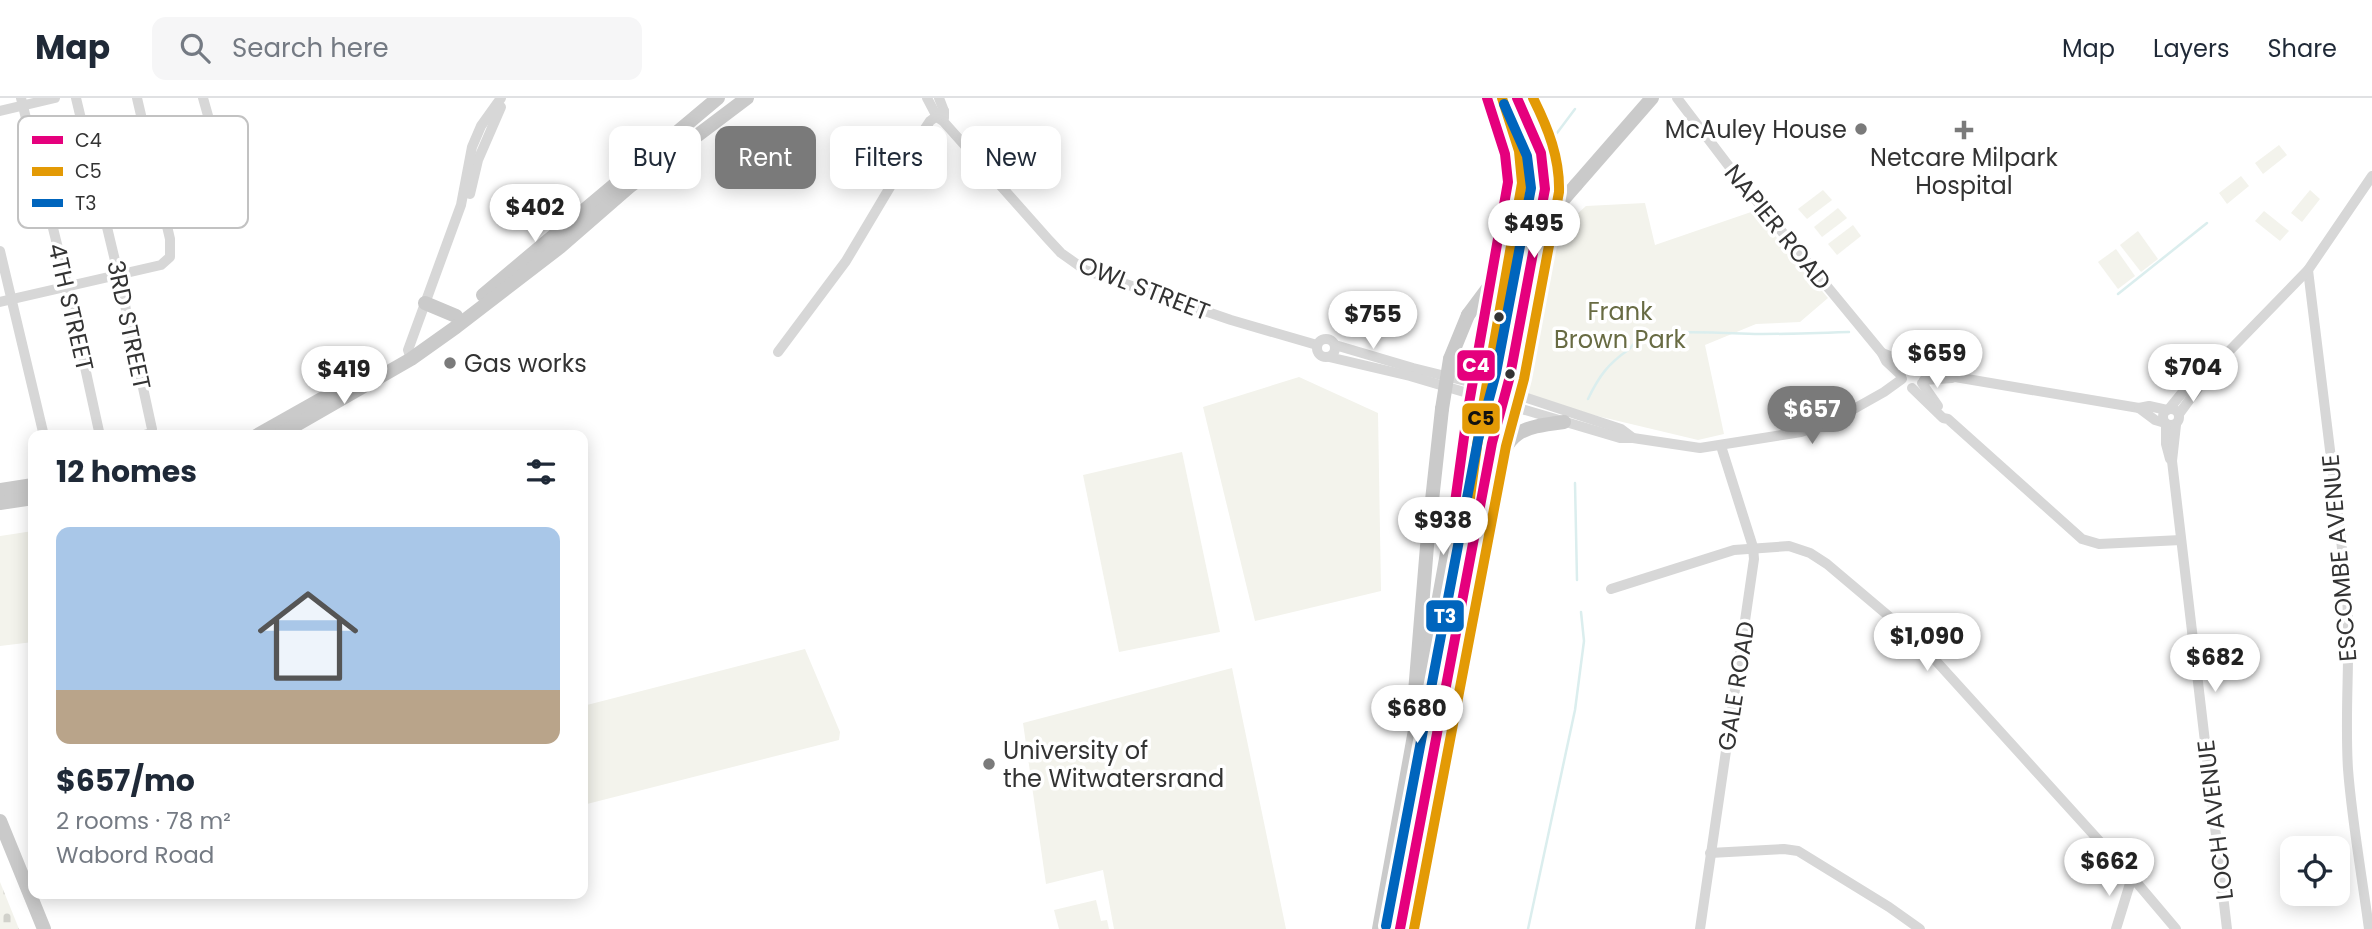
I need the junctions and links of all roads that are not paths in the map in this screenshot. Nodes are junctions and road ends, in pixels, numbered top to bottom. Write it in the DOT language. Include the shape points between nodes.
graph roads {
  1 [pos="55,98"];
  2 [pos="76,98"];
  3 [pos="137,98"];
  4 [pos="203,98"];
  5 [pos="502,98"];
  6 [pos="718,98"];
  7 [pos="747,98"];
  8 [pos="927,98"];
  9 [pos="939,98"];
  10 [pos="1487,98"];
  11 [pos="1517,98"];
  12 [pos="1652,98"];
  13 [pos="1677,98"];
  14 [pos="22,102"];
  15 [pos="0,111"];
  16 [pos="80,116"];
  17 [pos="141,116"];
  18 [pos="208,116"];
  19 [pos="941,116"];
  20 [pos="2372,176"];
  21 [pos="53,228"];
  22 [pos="107,228"];
  23 [pos="167,228"];
  24 [pos="555,242"];
  25 [pos="0,251"];
  26 [pos="2308,270"];
  27 [pos="118,273"];
  28 [pos="67,285"];
  29 [pos="497,290"];
  30 [pos="6,300"];
  31 [pos="427,304"];
  32 [pos="456,316"];
  33 [pos="1317,345"];
  34 [pos="1335,345"];
  35 [pos="779,352"];
  36 [pos="412,353"];
  37 [pos="1329,357"];
  38 [pos="1913,379"];
  39 [pos="1472,389"];
  40 [pos="1504,398"];
  41 [pos="2170,418"];
  42 [pos="1564,422"];
  43 [pos="42,430"];
  44 [pos="99,430"];
  45 [pos="152,430"];
  46 [pos="267,430"];
  47 [pos="287,430"];
  48 [pos="1633,438"];
  49 [pos="1721,446"];
  50 [pos="28,486"];
  51 [pos="0,490"];
  52 [pos="28,499"];
  53 [pos="1482,499"];
  54 [pos="0,503"];
  55 [pos="2181,540"];
  56 [pos="1753,547"];
  57 [pos="1611,589"];
  58 [pos="1418,710"];
  59 [pos="0,821"];
  60 [pos="1710,853"];
  61 [pos="2132,877"];
  62 [pos="28,890"];
  63 [pos="32,899"];
  64 [pos="44,929"];
  65 [pos="1379,929"];
  66 [pos="1400,929"];
  67 [pos="1700,929"];
  68 [pos="1920,929"];
  69 [pos="2116,929"];
  70 [pos="2176,929"];
  71 [pos="2227,929"];
  72 [pos="2368,929"];
  1 -- 14 [label="street"];
  2 -- 16 [label="street, 3RD STREET"];
  3 -- 17 [label="street"];
  4 -- 18 [label="street"];
  5 -- 31 [label="street"];
  5 -- 31 [label="street" via="472,147 459,211"];
  6 -- 24 [label="main road"];
  7 -- 24 [label="main road"];
  8 -- 19 [label="street, OWL STREET"];
  9 -- 19 [label="street, OWL STREET"];
  10 -- 39 [label="main road" via="1505,154 1508,182"];
  11 -- 40 [label="main road" via="1541,151 1546,174"];
  12 -- 58 [label="main road, bridge" via="1500,272 1460,331 1442,409 1415,672"];
  13 -- 38 [label="street, NAPIER ROAD" via="1881,353"];
  14 -- 15 [label="street"];
  19 -- 33 [label="street, OWL STREET" via="1071,262 1231,320"];
  19 -- 35 [label="street" via="924,130 846,261"];
  20 -- 26 [label="street"];
  21 -- 28 [label="street, 4TH STREET"];
  22 -- 27 [label="street, 3RD STREET"];
  23 -- 27 [label="street" via="170,257 161,265"];
  24 -- 29 [label="main road"];
  25 -- 30 [label="street"];
  26 -- 41 [label="street" via="2201,380 2182,393"];
  26 -- 72 [label="street, ESCOMBE AVENUE" via="2349,614 2348,771"];
  27 -- 28 [label="street"];
  27 -- 45 [label="street, 3RD STREET"];
  28 -- 30 [label="street"];
  28 -- 44 [label="street, 4TH STREET"];
  29 -- 32 [label="main road"];
  29 -- 36 [label="main road"];
  30 -- 43 [label="street"];
  31 -- 32 [label="main road"];
  31 -- 36 [label="street"];
  32 -- 36 [label="main road"];
  33 -- 34 [label="street" via="1326,339"];
  33 -- 37 [label="street" via="1318,354"];
  34 -- 37 [label="street"];
  34 -- 39 [label="street"];
  36 -- 46 [label="main road"];
  36 -- 47 [label="main road"];
  37 -- 39 [label="street"];
  38 -- 41 [label="street" via="1955,377 2139,408 2155,420"];
  38 -- 49 [label="street" via="1818,428"];
  38 -- 55 [label="street, NAPIER ROAD" via="1943,418 2082,539 2099,544"];
  39 -- 40 [label="street"];
  39 -- 58 [label="main road"];
  40 -- 42 [label="street"];
  40 -- 48 [label="street" via="1621,429"];
  40 -- 53 [label="main road"];
  41 -- 55 [label="street, LOCH AVENUE" via="2166,444"];
  42 -- 48 [label="street"];
  42 -- 53 [label="main road" via="1532,427 1512,437"];
  48 -- 49 [label="street" via="1689,448"];
  49 -- 56 [label="street, GALE ROAD"];
  50 -- 51 [label="main road"];
  52 -- 54 [label="main road"];
  53 -- 66 [label="main road"];
  55 -- 71 [label="street, LOCH AVENUE"];
  56 -- 57 [label="street"];
  56 -- 60 [label="street, GALE ROAD"];
  56 -- 61 [label="street" via="1789,546 1810,553 1917,640"];
  58 -- 65 [label="main road"];
  59 -- 62 [label="main road"];
  60 -- 67 [label="street, GALE ROAD"];
  60 -- 68 [label="street" via="1798,852"];
  61 -- 69 [label="street"];
  61 -- 70 [label="street"];
  63 -- 64 [label="main road"];
}
